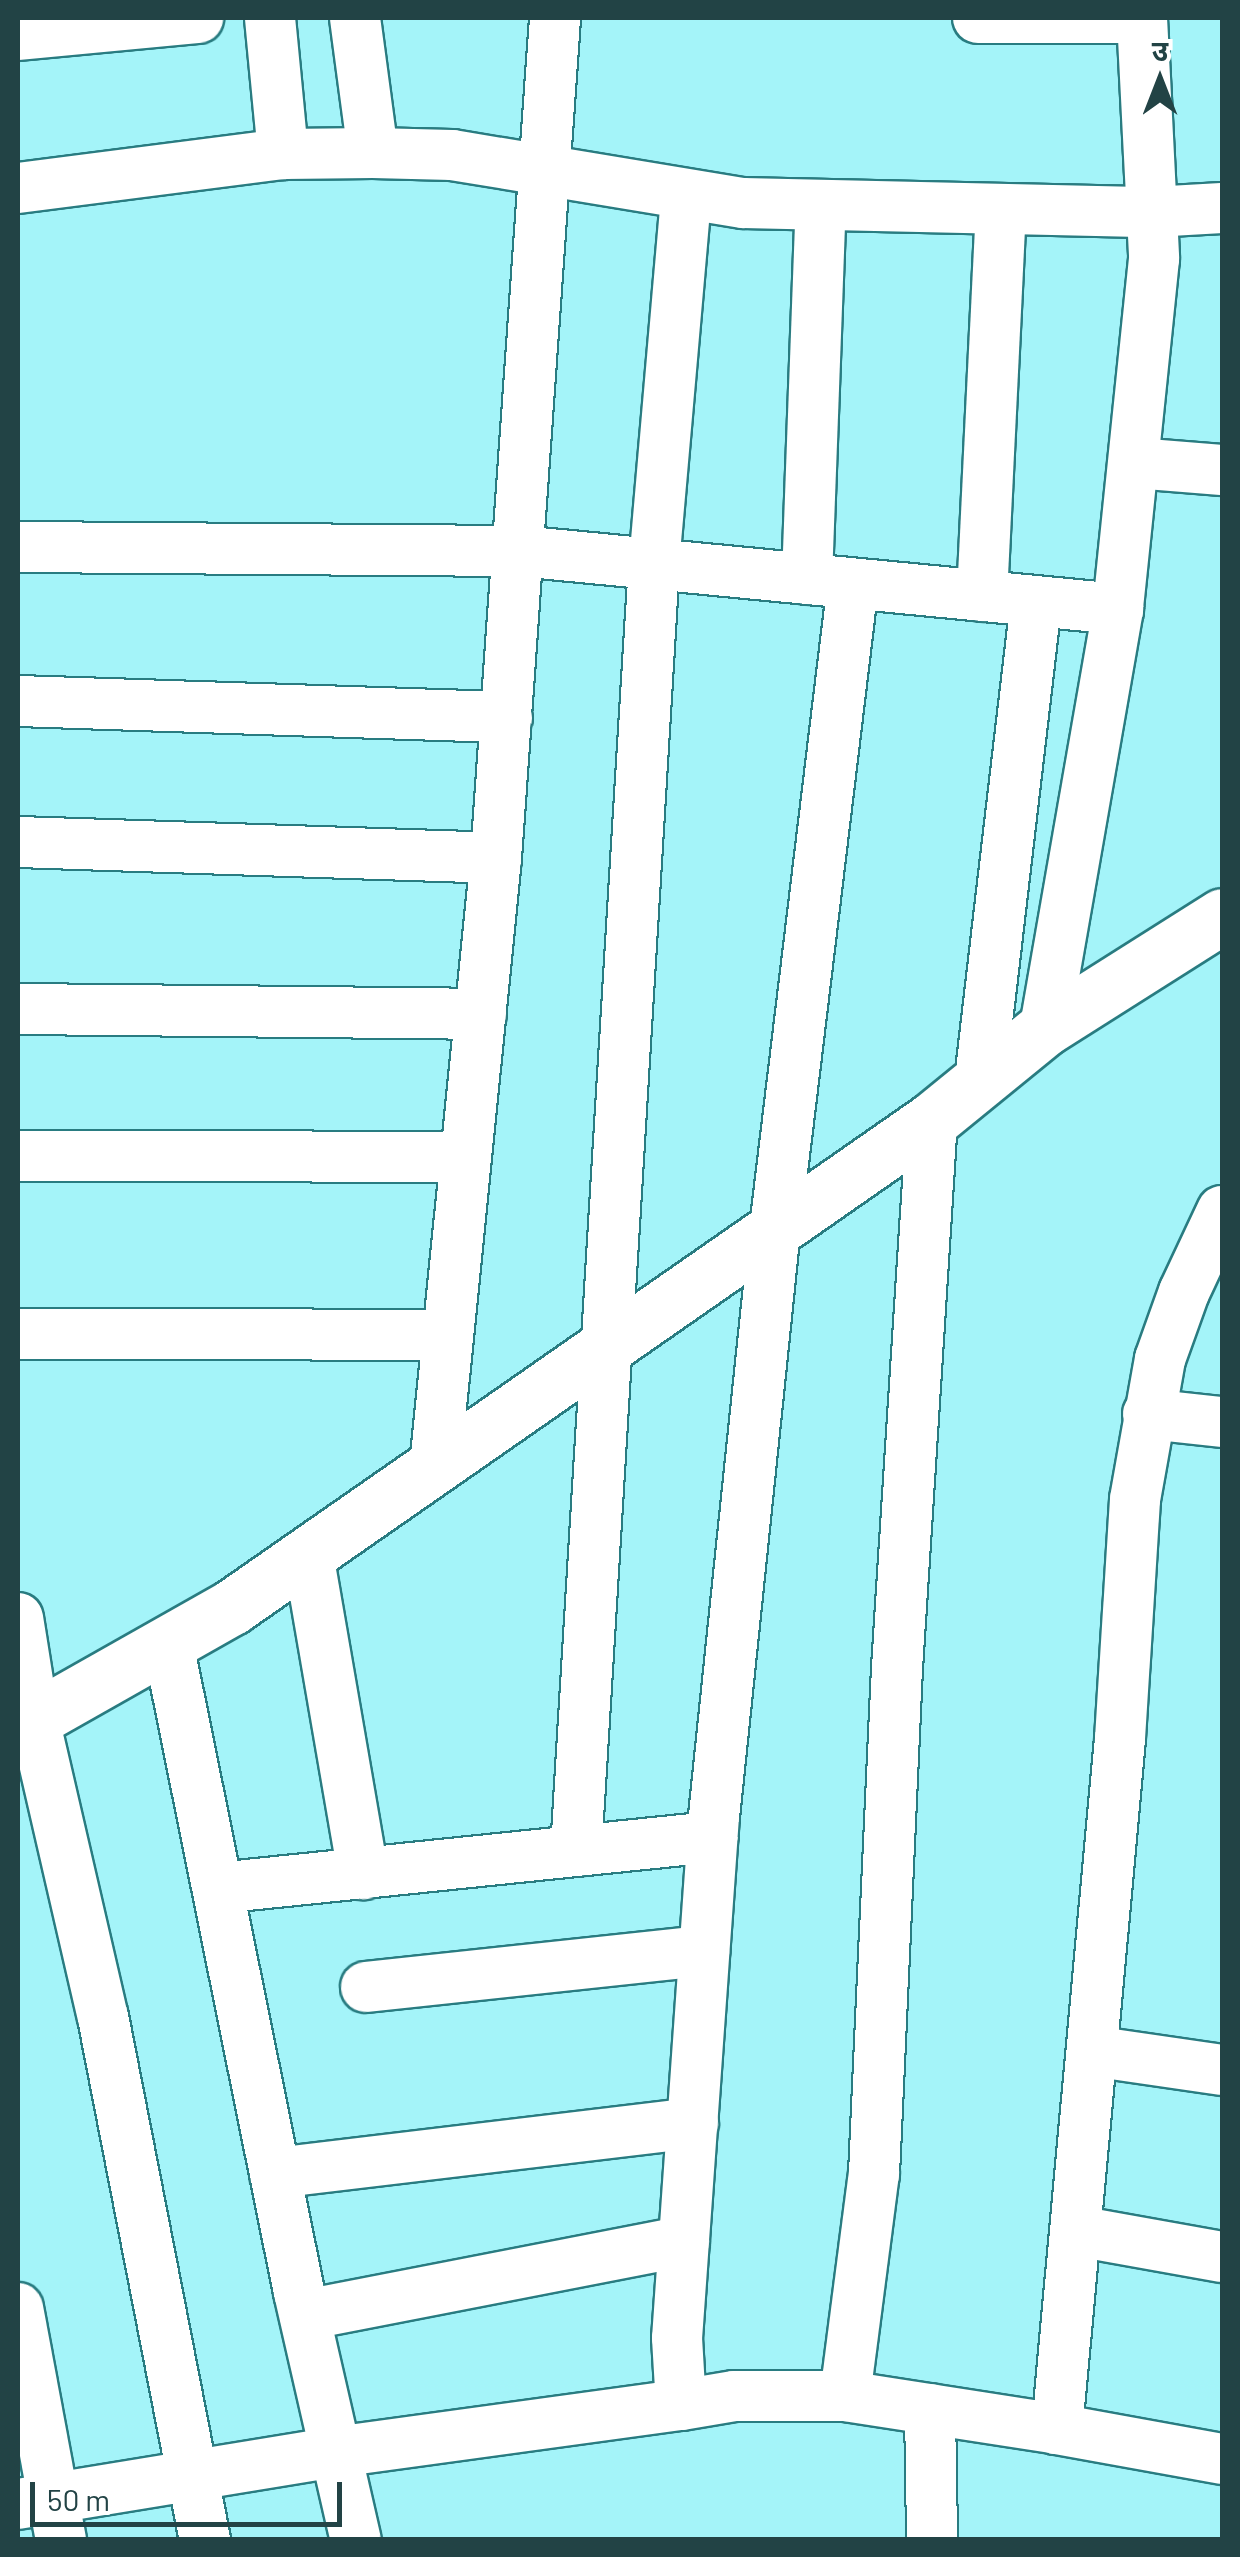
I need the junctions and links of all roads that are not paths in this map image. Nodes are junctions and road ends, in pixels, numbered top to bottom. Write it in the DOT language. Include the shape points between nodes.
graph roads {
  1 [pos="198,18"];
  2 [pos="270,18"];
  3 [pos="355,18"];
  4 [pos="556,18"];
  5 [pos="978,18"];
  6 [pos="18,35"];
  7 [pos="372,153"];
  8 [pos="282,154"];
  9 [pos="546,170"];
  10 [pos="18,188"];
  11 [pos="686,196"];
  12 [pos="821,205"];
  13 [pos="1222,208"];
  14 [pos="1001,210"];
  15 [pos="1152,212"];
  16 [pos="1135,463"];
  17 [pos="1222,470"];
  18 [pos="18,548"];
  19 [pos="519,551"];
  20 [pos="654,564"];
  21 [pos="830,581"];
  22 [pos="982,596"];
  23 [pos="1036,601"];
  24 [pos="1118,610"];
  25 [pos="18,700"];
  26 [pos="507,717"];
  27 [pos="18,842"];
  28 [pos="496,858"];
  29 [pos="1222,916"];
  30 [pos="18,1009"];
  31 [pos="481,1014"];
  32 [pos="1046,1028"];
  33 [pos="980,1080"];
  34 [pos="932,1120"];
  35 [pos="18,1156"];
  36 [pos="466,1158"];
  37 [pos="776,1229"];
  38 [pos="1218,1230"];
  39 [pos="18,1334"];
  40 [pos="448,1335"];
  41 [pos="604,1346"];
  42 [pos="1148,1414"];
  43 [pos="1222,1422"];
  44 [pos="435,1466"];
  45 [pos="308,1554"];
  46 [pos="18,1618"];
  47 [pos="168,1644"];
  48 [pos="26,1723"];
  49 [pos="712,1838"];
  50 [pos="576,1851"];
  51 [pos="363,1874"];
  52 [pos="218,1888"];
  53 [pos="704,1951"];
  54 [pos="366,1988"];
  55 [pos="1092,2051"];
  56 [pos="1222,2070"];
  57 [pos="693,2123"];
  58 [pos="275,2173"];
  59 [pos="1077,2231"];
  60 [pos="684,2241"];
  61 [pos="1222,2257"];
  62 [pos="18,2308"];
  63 [pos="304,2315"];
  64 [pos="844,2396"];
  65 [pos="680,2405"];
  66 [pos="930,2409"];
  67 [pos="1057,2429"];
  68 [pos="336,2452"];
  69 [pos="1222,2458"];
  70 [pos="192,2474"];
  71 [pos="44,2514"];
  72 [pos="205,2540"];
  73 [pos="356,2540"];
  74 [pos="932,2540"];
  1 -- 6 [label="street"];
  2 -- 8 [label="street"];
  3 -- 7 [label="street"];
  4 -- 9 [label="street"];
  5 -- 15 [label="street" via="1142,18"];
  7 -- 8 [label="street"];
  7 -- 9 [label="street" via="452,155"];
  8 -- 10 [label="street"];
  9 -- 11 [label="street"];
  9 -- 19 [label="street"];
  11 -- 12 [label="street"];
  11 -- 20 [label="street"];
  12 -- 14 [label="street"];
  12 -- 21 [label="street"];
  13 -- 15 [label="street"];
  14 -- 15 [label="street"];
  14 -- 22 [label="street"];
  15 -- 16 [label="street" via="1154,258"];
  16 -- 17 [label="street"];
  16 -- 24 [label="street"];
  18 -- 19 [label="street"];
  19 -- 20 [label="street"];
  19 -- 26 [label="street"];
  20 -- 21 [label="street"];
  20 -- 41 [label="street"];
  21 -- 22 [label="street"];
  21 -- 37 [label="street"];
  22 -- 23 [label="street"];
  23 -- 24 [label="street"];
  23 -- 33 [label="street"];
  24 -- 32 [label="street"];
  25 -- 26 [label="street"];
  26 -- 28 [label="street"];
  27 -- 28 [label="street"];
  28 -- 31 [label="street"];
  29 -- 32 [label="street"];
  30 -- 31 [label="street"];
  31 -- 36 [label="street"];
  32 -- 33 [label="street"];
  33 -- 34 [label="street"];
  34 -- 37 [label="street"];
  34 -- 64 [label="street" via="874,2174"];
  35 -- 36 [label="street"];
  36 -- 40 [label="street"];
  37 -- 41 [label="street"];
  37 -- 49 [label="street"];
  38 -- 42 [label="street" via="1184,1292"];
  39 -- 40 [label="street"];
  40 -- 44 [label="street"];
  41 -- 44 [label="street"];
  41 -- 50 [label="street"];
  42 -- 43 [label="street"];
  42 -- 55 [label="street" via="1135,1500"];
  44 -- 45 [label="street"];
  45 -- 47 [label="street"];
  45 -- 51 [label="street"];
  46 -- 48 [label="street"];
  47 -- 48 [label="street"];
  47 -- 52 [label="street"];
  48 -- 70 [label="street" via="102,2016"];
  49 -- 50 [label="street"];
  49 -- 53 [label="street"];
  50 -- 51 [label="street"];
  51 -- 52 [label="street"];
  52 -- 58 [label="street"];
  53 -- 54 [label="street"];
  53 -- 57 [label="street"];
  55 -- 56 [label="street"];
  55 -- 59 [label="street"];
  57 -- 58 [label="street"];
  57 -- 60 [label="street"];
  58 -- 63 [label="street"];
  59 -- 61 [label="street"];
  59 -- 67 [label="street"];
  60 -- 63 [label="street"];
  60 -- 65 [label="street"];
  62 -- 71 [label="street"];
  63 -- 68 [label="street"];
  64 -- 65 [label="street" via="734,2396"];
  64 -- 66 [label="street"];
  65 -- 68 [label="street"];
  66 -- 67 [label="street"];
  66 -- 74 [label="street"];
  67 -- 69 [label="street"];
  68 -- 70 [label="street"];
  68 -- 73 [label="street"];
  70 -- 71 [label="street"];
  70 -- 72 [label="street"];
}
